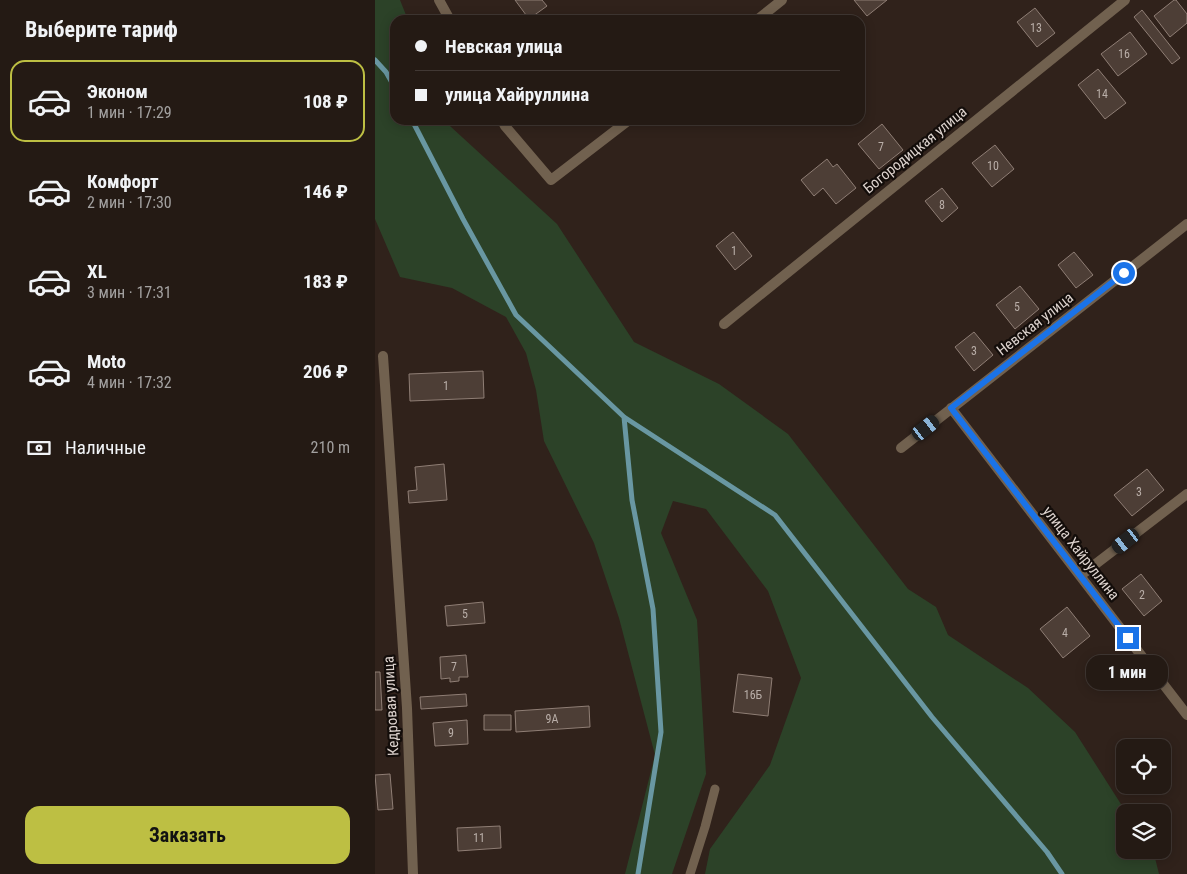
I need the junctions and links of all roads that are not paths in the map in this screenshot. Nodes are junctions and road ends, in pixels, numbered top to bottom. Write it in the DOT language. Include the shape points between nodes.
graph roads {
  1 [pos="439,0"];
  2 [pos="783,0"];
  3 [pos="1125,0"];
  4 [pos="447,15"];
  5 [pos="764,15"];
  6 [pos="504,125"];
  7 [pos="622,125"];
  8 [pos="1187,224"];
  9 [pos="724,324"];
  10 [pos="383,356"];
  11 [pos="951,408"];
  12 [pos="901,448"];
  13 [pos="1187,494"];
  14 [pos="1080,576"];
  15 [pos="1187,715"];
  16 [pos="715,788"];
  17 [pos="413,874"];
  18 [pos="690,874"];
  1 -- 4 [label="street"];
  2 -- 5 [label="street"];
  3 -- 9 [label="street, Богородицкая улица"];
  6 -- 7 [label="street" via="551,180"];
  8 -- 11 [label="street, Невская улица"];
  10 -- 17 [label="street, Кедровая улица" via="407,708"];
  11 -- 12 [label="street, Невская улица"];
  11 -- 14 [label="street, улица Хайруллина"];
  13 -- 14 [label="street"];
  14 -- 15 [label="street, улица Хайруллина"];
  16 -- 18 [label="lane"];
}
